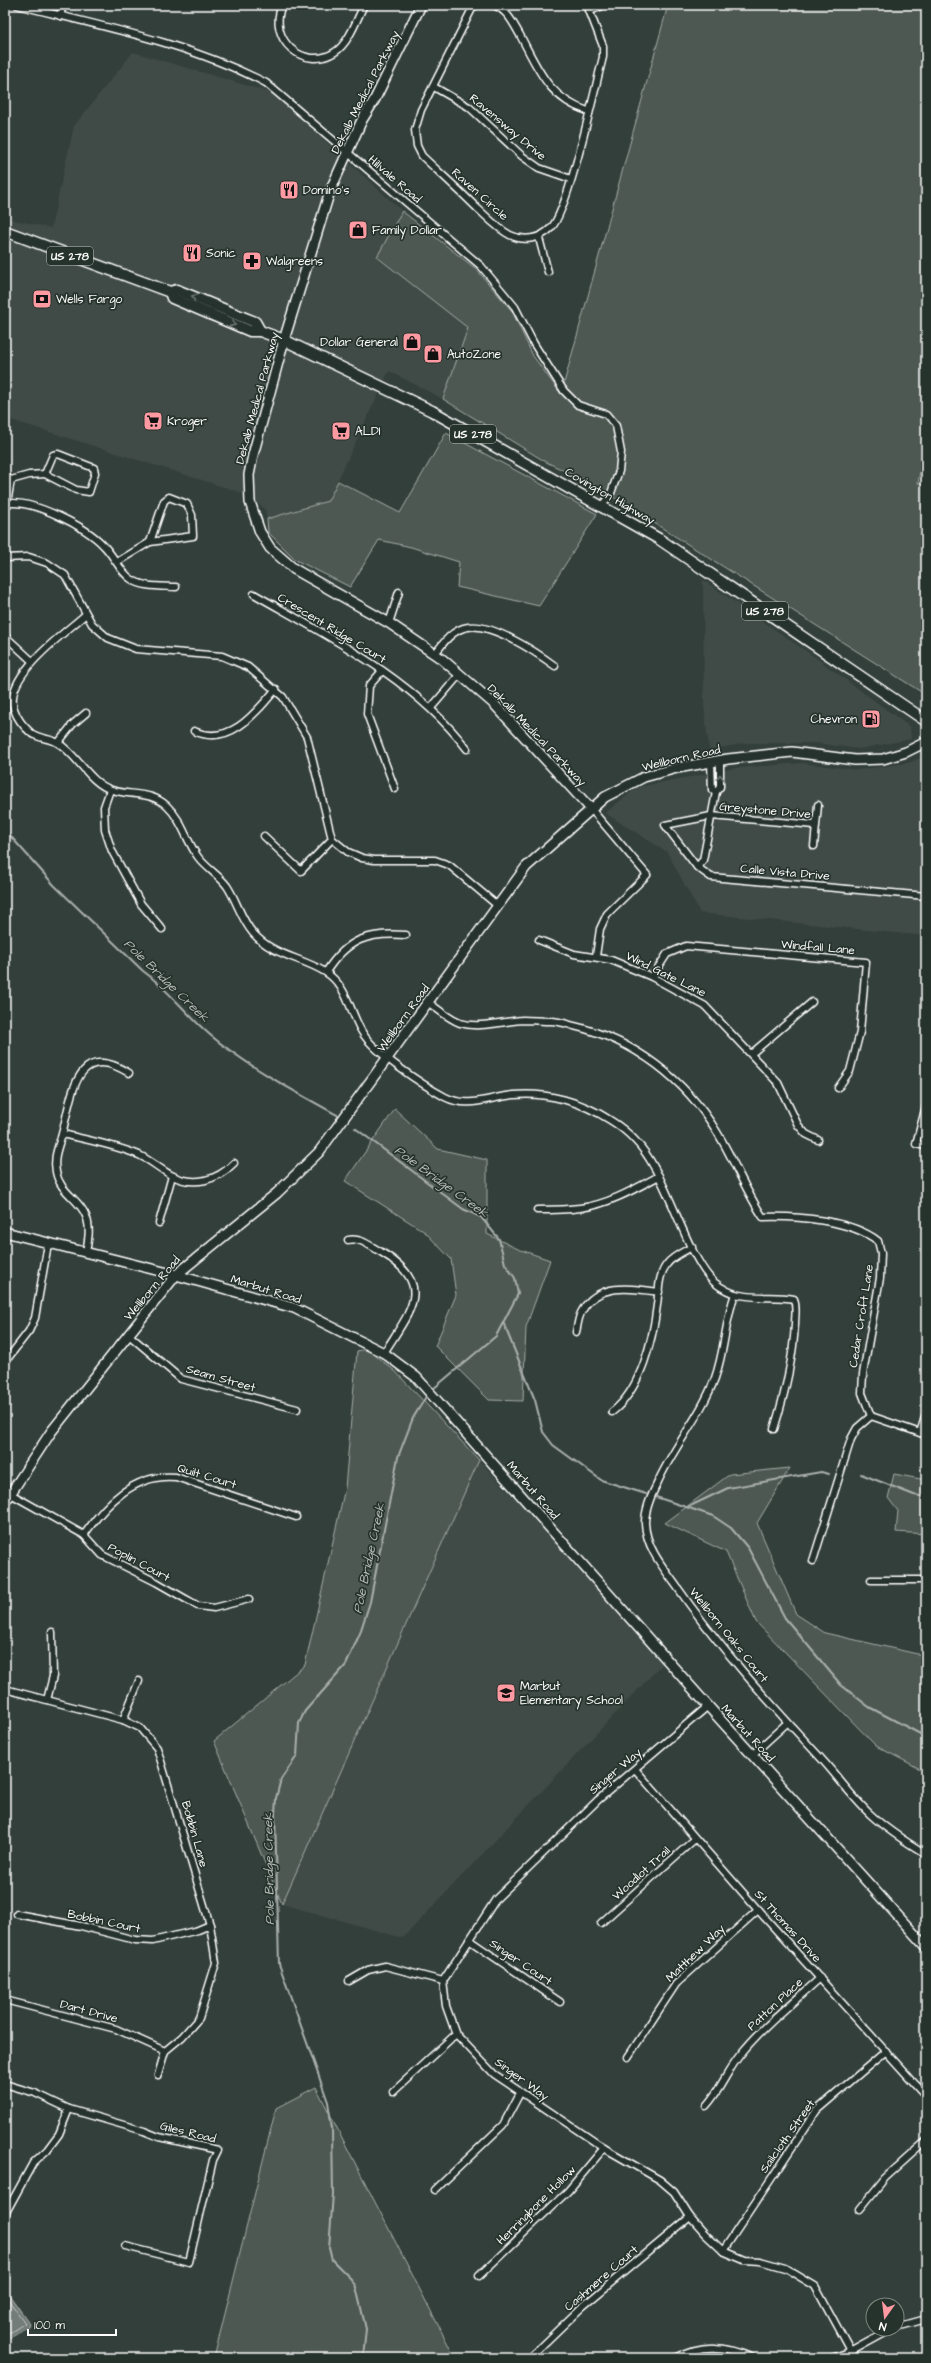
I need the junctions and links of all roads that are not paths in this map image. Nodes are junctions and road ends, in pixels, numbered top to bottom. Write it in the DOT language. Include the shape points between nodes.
graph roads {
  1 [pos="17,5"];
  2 [pos="63,5"];
  3 [pos="282,5"];
  4 [pos="364,5"];
  5 [pos="421,5"];
  6 [pos="474,5"];
  7 [pos="494,5"];
  8 [pos="604,5"];
  9 [pos="589,8"];
  10 [pos="60,16"];
  11 [pos="434,87"];
  12 [pos="588,110"];
  13 [pos="348,152"];
  14 [pos="571,179"];
  15 [pos="5,231"];
  16 [pos="539,238"];
  17 [pos="548,272"];
  18 [pos="284,340"];
  19 [pos="45,474"];
  20 [pos="5,476"];
  21 [pos="11,480"];
  22 [pos="6,504"];
  23 [pos="602,506"];
  24 [pos="150,542"];
  25 [pos="5,558"];
  26 [pos="117,562"];
  27 [pos="176,587"];
  28 [pos="399,592"];
  29 [pos="254,594"];
  30 [pos="86,614"];
  31 [pos="389,623"];
  32 [pos="5,636"];
  33 [pos="435,654"];
  34 [pos="32,661"];
  35 [pos="554,666"];
  36 [pos="382,671"];
  37 [pos="460,674"];
  38 [pos="276,689"];
  39 [pos="12,706"];
  40 [pos="5,707"];
  41 [pos="430,708"];
  42 [pos="86,713"];
  43 [pos="926,721"];
  44 [pos="194,731"];
  45 [pos="926,742"];
  46 [pos="58,743"];
  47 [pos="467,749"];
  48 [pos="716,762"];
  49 [pos="110,790"];
  50 [pos="395,790"];
  51 [pos="716,792"];
  52 [pos="818,806"];
  53 [pos="591,809"];
  54 [pos="711,816"];
  55 [pos="665,825"];
  56 [pos="815,825"];
  57 [pos="264,836"];
  58 [pos="332,839"];
  59 [pos="814,846"];
  60 [pos="697,867"];
  61 [pos="926,896"];
  62 [pos="498,906"];
  63 [pos="162,929"];
  64 [pos="406,935"];
  65 [pos="539,940"];
  66 [pos="596,956"];
  67 [pos="326,972"];
  68 [pos="652,977"];
  69 [pos="812,1002"];
  70 [pos="429,1003"];
  71 [pos="751,1054"];
  72 [pos="388,1058"];
  73 [pos="129,1073"];
  74 [pos="838,1088"];
  75 [pos="926,1106"];
  76 [pos="62,1134"];
  77 [pos="818,1140"];
  78 [pos="926,1146"];
  79 [pos="234,1163"];
  80 [pos="172,1176"];
  81 [pos="659,1176"];
  82 [pos="536,1210"];
  83 [pos="159,1223"];
  84 [pos="5,1232"];
  85 [pos="348,1240"];
  86 [pos="48,1244"];
  87 [pos="692,1247"];
  88 [pos="86,1252"];
  89 [pos="192,1260"];
  90 [pos="176,1275"];
  91 [pos="194,1280"];
  92 [pos="659,1292"];
  93 [pos="735,1294"];
  94 [pos="576,1332"];
  95 [pos="128,1335"];
  96 [pos="384,1353"];
  97 [pos="5,1362"];
  98 [pos="297,1409"];
  99 [pos="612,1412"];
  100 [pos="926,1414"];
  101 [pos="871,1416"];
  102 [pos="774,1429"];
  103 [pos="923,1434"];
  104 [pos="9,1493"];
  105 [pos="5,1502"];
  106 [pos="296,1517"];
  107 [pos="84,1535"];
  108 [pos="814,1561"];
  109 [pos="871,1580"];
  110 [pos="926,1580"];
  111 [pos="249,1599"];
  112 [pos="52,1632"];
  113 [pos="139,1681"];
  114 [pos="5,1689"];
  115 [pos="47,1700"];
  116 [pos="708,1706"];
  117 [pos="122,1720"];
  118 [pos="787,1723"];
  119 [pos="752,1755"];
  120 [pos="635,1769"];
  121 [pos="695,1839"];
  122 [pos="926,1854"];
  123 [pos="758,1910"];
  124 [pos="17,1914"];
  125 [pos="601,1923"];
  126 [pos="210,1925"];
  127 [pos="469,1940"];
  128 [pos="926,1947"];
  129 [pos="820,1978"];
  130 [pos="443,1981"];
  131 [pos="348,1982"];
  132 [pos="5,2000"];
  133 [pos="560,2002"];
  134 [pos="456,2034"];
  135 [pos="165,2051"];
  136 [pos="886,2051"];
  137 [pos="628,2057"];
  138 [pos="158,2075"];
  139 [pos="5,2084"];
  140 [pos="393,2092"];
  141 [pos="520,2093"];
  142 [pos="926,2096"];
  143 [pos="706,2106"];
  144 [pos="69,2109"];
  145 [pos="926,2141"];
  146 [pos="604,2148"];
  147 [pos="435,2190"];
  148 [pos="860,2209"];
  149 [pos="5,2214"];
  150 [pos="690,2217"];
  151 [pos="124,2246"];
  152 [pos="724,2251"];
  153 [pos="479,2276"];
  154 [pos="926,2319"];
  155 [pos="905,2325"];
  156 [pos="877,2337"];
  157 [pos="852,2351"];
  158 [pos="529,2358"];
  159 [pos="676,2358"];
  160 [pos="753,2358"];
  161 [pos="832,2358"];
  162 [pos="854,2358"];
  1 -- 10 [label="street, Hillvale Road"];
  2 -- 10 [label="street"];
  3 -- 4 [label="street" via="278,24 285,42 301,55 321,57 337,51 343,44"];
  5 -- 13 [label="street, Dekalb Medical Parkway"];
  6 -- 11 [label="street, Raven Circle"];
  7 -- 12 [label="street" via="510,17 541,75 556,94 573,106"];
  8 -- 9 [label="street"];
  9 -- 12 [label="street" via="603,52"];
  10 -- 13 [label="street, Hillvale Road" via="199,53 242,70 266,83"];
  11 -- 14 [label="street, Ravensway Drive" via="469,107 538,168"];
  11 -- 16 [label="street, Raven Circle" via="421,110 415,130 417,146 422,156 510,235 526,239"];
  12 -- 14 [label="street"];
  13 -- 18 [label="street, Dekalb Medical Parkway" via="330,191"];
  13 -- 23 [label="street, Hillvale Road" via="481,266 515,307 534,344 564,391 578,405 606,414 616,426 621,452 618,472 611,493"];
  14 -- 16 [label="street" via="560,213 552,228"];
  15 -- 18 [label="main road, Covington Highway / US 278" via="170,292 172,298 250,332 260,331"];
  16 -- 17 [label="street"];
  18 -- 23 [label="main road, Covington Highway / US 278" via="432,411"];
  18 -- 31 [label="street, Dekalb Medical Parkway" via="249,475 253,516 270,548 294,570"];
  19 -- 19 [label="street" via="53,455 58,454 94,468 95,473 93,484 86,493"];
  19 -- 21 [label="street"];
  20 -- 21 [label="street"];
  21 -- 22 [label="street"];
  22 -- 26 [label="street" via="39,508 73,522 91,532"];
  23 -- 43 [label="main road, Covington Highway / US 278" via="659,539"];
  24 -- 24 [label="street" via="164,501 169,497 188,504 192,515 193,536"];
  24 -- 26 [label="street"];
  25 -- 30 [label="street" via="29,557 55,567 65,575"];
  26 -- 27 [label="street" via="125,574 136,582"];
  28 -- 31 [label="street"];
  29 -- 36 [label="street, Crescent Ridge Court" via="361,656"];
  30 -- 34 [label="street"];
  30 -- 38 [label="street" via="100,631 136,649 222,656 248,667"];
  31 -- 33 [label="street, Dekalb Medical Parkway"];
  32 -- 34 [label="street"];
  33 -- 35 [label="street" via="443,642 457,631 478,626 528,648"];
  33 -- 37 [label="street, Dekalb Medical Parkway"];
  34 -- 39 [label="street" via="16,684"];
  36 -- 41 [label="street, Crescent Ridge Court"];
  36 -- 50 [label="street" via="370,686 367,714"];
  37 -- 41 [label="street"];
  37 -- 53 [label="street, Dekalb Medical Parkway" via="494,704"];
  38 -- 44 [label="street" via="234,731 204,735"];
  38 -- 58 [label="street" via="292,708 307,736"];
  39 -- 40 [label="street"];
  39 -- 46 [label="street" via="21,723 32,734"];
  41 -- 47 [label="street, Crescent Ridge Court"];
  42 -- 46 [label="street"];
  45 -- 48 [label="street, Wellborn Road" via="883,759 855,760 792,752"];
  46 -- 49 [label="street" via="92,777"];
  51 -- 48 [label="street, one-way" via="720,788"];
  48 -- 51 [label="street" via="712,790"];
  48 -- 53 [label="street, Wellborn Road" via="644,777 605,797"];
  49 -- 63 [label="street" via="104,807 105,830 112,851 141,904"];
  49 -- 67 [label="street" via="148,795 165,804 176,816 198,858 228,888 252,932 283,955"];
  51 -- 54 [label="street"];
  52 -- 56 [label="street"];
  53 -- 62 [label="street, Wellborn Road" via="526,868"];
  53 -- 66 [label="street" via="647,875 607,914 600,929"];
  54 -- 55 [label="street, Greystone Drive"];
  54 -- 56 [label="street, Greystone Drive"];
  54 -- 60 [label="street" via="703,860"];
  55 -- 60 [label="street, Calle Vista Drive"];
  56 -- 59 [label="street"];
  57 -- 58 [label="street" via="302,871"];
  58 -- 62 [label="street" via="348,852 362,858 435,860 450,865"];
  60 -- 61 [label="street, Calle Vista Drive" via="711,877"];
  62 -- 70 [label="street, Wellborn Road"];
  64 -- 67 [label="street" via="379,934 361,939 339,954"];
  65 -- 66 [label="street, Wind Gate Lane" via="574,954"];
  66 -- 68 [label="street, Wind Gate Lane"];
  67 -- 72 [label="street" via="341,988 361,1031 373,1046"];
  68 -- 71 [label="street, Wind Gate Lane" via="705,1006"];
  68 -- 74 [label="street, Windfall Lane" via="667,954 686,946 866,962 860,1032 850,1071"];
  69 -- 71 [label="street"];
  70 -- 72 [label="street, Wellborn Road"];
  70 -- 101 [label="street, Cedar Croft Lane" via="460,1023 553,1021 606,1035 621,1042 662,1068 702,1111 716,1131 742,1184 763,1217 842,1224 858,1228 878,1241 881,1253 880,1278 862,1393"];
  71 -- 77 [label="street, Wind Gate Lane" via="778,1084 798,1125 806,1134"];
  72 -- 81 [label="street" via="444,1096 464,1103 513,1095 532,1095 575,1102 611,1120 626,1132 641,1147"];
  72 -- 89 [label="street, Wellborn Road" via="319,1152 277,1193"];
  73 -- 76 [label="street" via="113,1064 90,1065 79,1076 71,1093"];
  75 -- 78 [label="street" via="916,1144"];
  76 -- 80 [label="street" via="112,1146 140,1156"];
  76 -- 88 [label="street" via="54,1156 59,1186 86,1216 89,1231"];
  79 -- 80 [label="street" via="224,1174 208,1180 192,1182"];
  80 -- 83 [label="street"];
  81 -- 82 [label="street" via="595,1205"];
  81 -- 87 [label="street"];
  84 -- 86 [label="street, Marbut Road"];
  85 -- 96 [label="street" via="355,1238 363,1242 396,1261 407,1272 414,1298 412,1309"];
  86 -- 88 [label="street, Marbut Road"];
  86 -- 97 [label="street" via="35,1318 29,1331"];
  87 -- 92 [label="street" via="666,1264 660,1276"];
  87 -- 93 [label="street" via="711,1279"];
  88 -- 90 [label="street, Marbut Road"];
  89 -- 90 [label="street, Wellborn Road"];
  89 -- 91 [label="street"];
  90 -- 91 [label="street, Marbut Road"];
  90 -- 95 [label="street, Wellborn Road"];
  91 -- 96 [label="street, Marbut Road" via="294,1308"];
  92 -- 94 [label="street" via="609,1289 589,1301 581,1312"];
  92 -- 99 [label="street" via="649,1350 638,1377 619,1407"];
  93 -- 102 [label="street" via="794,1300 796,1306 789,1380"];
  93 -- 118 [label="street, Wellborn Oaks Court" via="728,1312 715,1378 658,1479 648,1503 645,1523 648,1541 655,1555 698,1618"];
  95 -- 98 [label="street, Seam Street" via="180,1379"];
  95 -- 104 [label="street, Wellborn Road" via="51,1432"];
  96 -- 116 [label="street, Marbut Road" via="416,1377 449,1412"];
  100 -- 103 [label="street"];
  101 -- 103 [label="street"];
  101 -- 108 [label="street" via="857,1428 851,1439"];
  104 -- 105 [label="street, Wellborn Road"];
  104 -- 107 [label="street, Poplin Court"];
  106 -- 107 [label="street, Quilt Court" via="176,1477 161,1475 146,1479 112,1500"];
  107 -- 111 [label="street, Poplin Court" via="102,1555 198,1606 214,1608"];
  109 -- 110 [label="street"];
  112 -- 115 [label="street" via="53,1676"];
  113 -- 117 [label="street"];
  114 -- 115 [label="street, Bobbin Lane"];
  115 -- 117 [label="street, Bobbin Lane"];
  116 -- 119 [label="street, Marbut Road"];
  116 -- 120 [label="street, Singer Way"];
  117 -- 126 [label="street, Bobbin Lane" via="140,1728 157,1748"];
  118 -- 119 [label="street"];
  118 -- 122 [label="street, Wellborn Oaks Court" via="868,1812 894,1835"];
  119 -- 128 [label="street, Marbut Road"];
  120 -- 121 [label="street, St Thomas Drive"];
  120 -- 127 [label="street, Singer Way" via="598,1800 514,1880 496,1899"];
  121 -- 123 [label="street, St Thomas Drive"];
  121 -- 125 [label="street, Woodlot Trail"];
  123 -- 129 [label="street, St Thomas Drive"];
  123 -- 137 [label="street, Matthew Way" via="676,1984"];
  124 -- 126 [label="street, Bobbin Court" via="81,1926 135,1940 153,1941"];
  126 -- 135 [label="street, Bobbin Lane" via="216,1963 210,1990 199,2018"];
  127 -- 130 [label="street, Singer Way"];
  127 -- 133 [label="street, Singer Court"];
  129 -- 136 [label="street, St Thomas Drive"];
  129 -- 143 [label="street, Patton Place" via="760,2030 730,2068 716,2094"];
  130 -- 131 [label="street" via="385,1966 368,1970"];
  130 -- 134 [label="street, Singer Way" via="447,2010"];
  132 -- 135 [label="street, Dart Drive" via="116,2030"];
  134 -- 140 [label="street"];
  134 -- 141 [label="street, Singer Way" via="494,2074"];
  135 -- 138 [label="street"];
  136 -- 142 [label="street, St Thomas Drive"];
  136 -- 152 [label="street, Sailcloth Street" via="817,2110"];
  139 -- 144 [label="street, Giles Road" via="35,2093"];
  141 -- 146 [label="street, Singer Way"];
  141 -- 147 [label="street" via="503,2125"];
  144 -- 149 [label="street" via="59,2134 33,2163"];
  144 -- 151 [label="street, Giles Road" via="144,2131 159,2138 218,2150 213,2160 189,2262"];
  145 -- 148 [label="street" via="885,2178"];
  146 -- 150 [label="street, Singer Way" via="660,2180 674,2192"];
  146 -- 153 [label="street, Herringbone Hollow" via="568,2191"];
  150 -- 152 [label="street, Singer Way"];
  150 -- 158 [label="street, Cashmere Court" via="582,2307"];
  152 -- 157 [label="street, Singer Way" via="744,2260 760,2261 785,2268 815,2286"];
  154 -- 155 [label="street"];
  156 -- 157 [label="street"];
  157 -- 161 [label="street"];
  157 -- 162 [label="street, Singer Way"];
  159 -- 160 [label="street" via="692,2350 709,2347 725,2348"];
}
